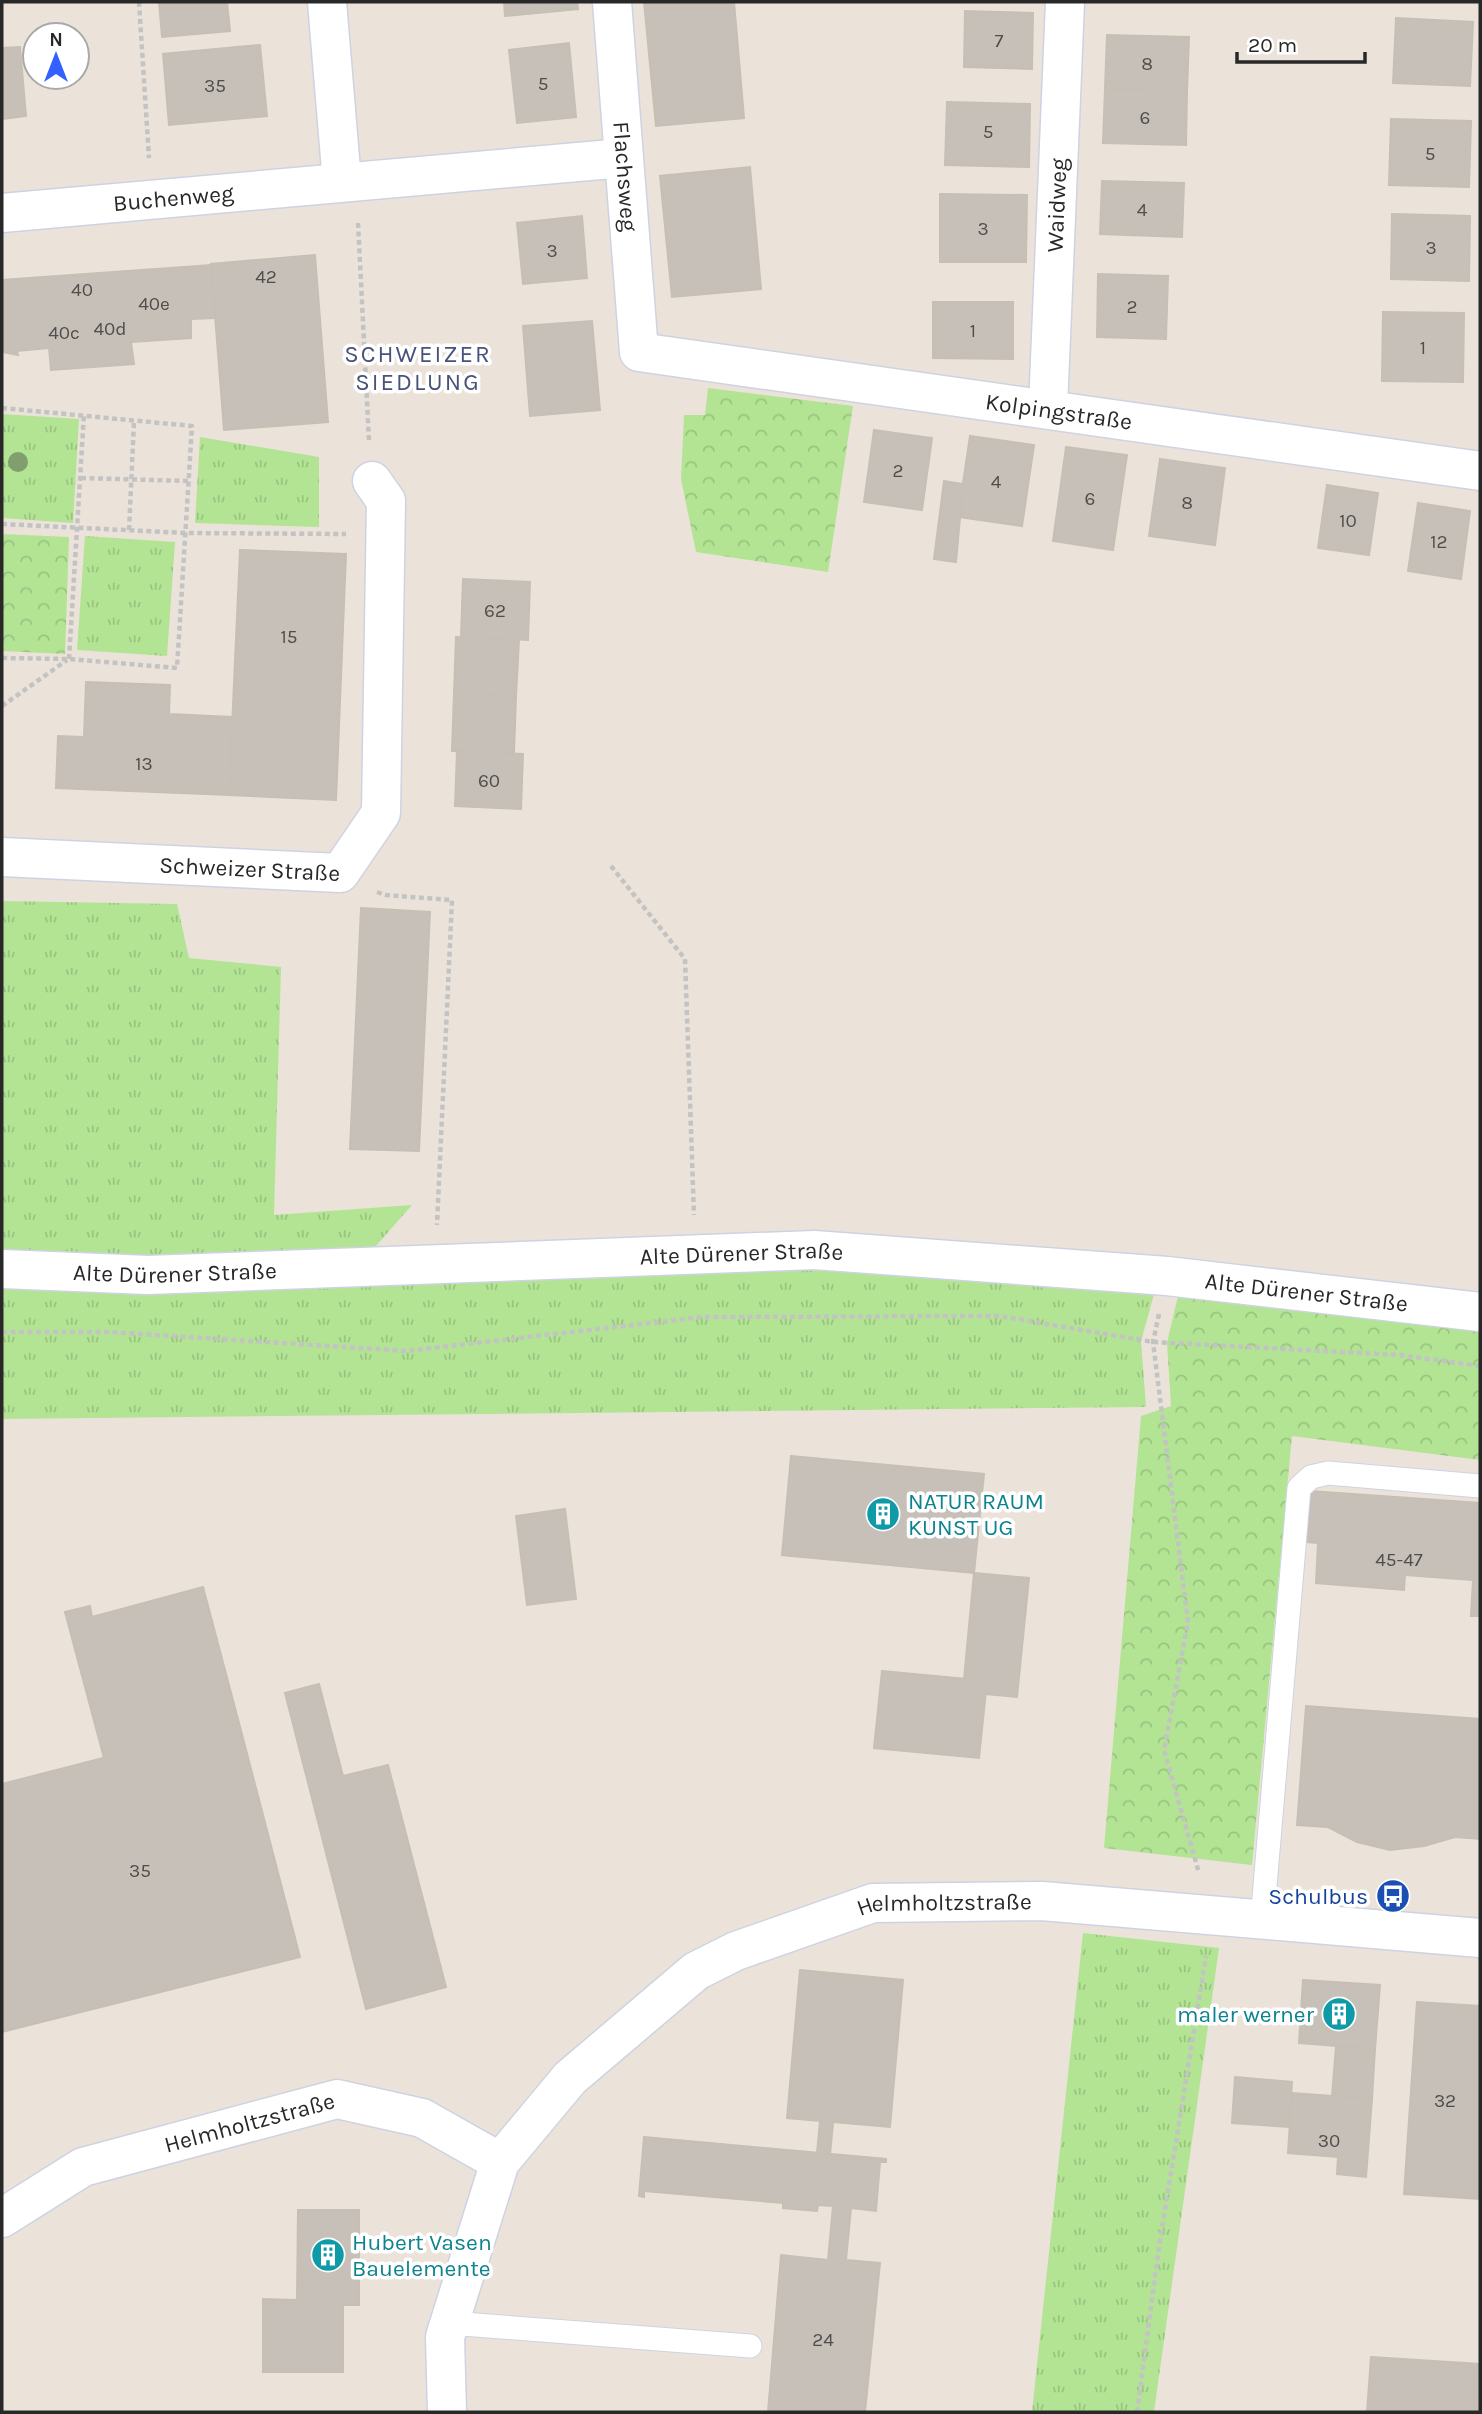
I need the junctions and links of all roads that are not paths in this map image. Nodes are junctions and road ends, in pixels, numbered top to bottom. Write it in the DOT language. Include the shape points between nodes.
graph roads {
  1 [pos="327,2"];
  2 [pos="612,2"];
  3 [pos="1065,2"];
  4 [pos="622,158"];
  5 [pos="350,181"];
  6 [pos="2,213"];
  7 [pos="639,352"];
  8 [pos="1048,408"];
  9 [pos="1480,471"];
  10 [pos="372,481"];
  11 [pos="2,857"];
  12 [pos="2,1269"];
  13 [pos="1480,1312"];
  14 [pos="1480,1486"];
  15 [pos="1262,1921"];
  16 [pos="1480,1938"];
  17 [pos="500,2162"];
  18 [pos="2,2218"];
  19 [pos="450,2323"];
  20 [pos="750,2346"];
  21 [pos="447,2412"];
  1 -- 5 [label="street"];
  2 -- 4 [label="street, Flachsweg"];
  3 -- 8 [label="street, Waidweg"];
  4 -- 5 [label="street, Buchenweg"];
  4 -- 7 [label="street, Flachsweg"];
  5 -- 6 [label="street, Buchenweg"];
  7 -- 8 [label="street, Kolpingstraße"];
  8 -- 9 [label="street, Kolpingstraße"];
  10 -- 11 [label="street, Schweizer Straße" via="386,501 381,813 340,873"];
  12 -- 13 [label="street, Alte Dürener Straße" via="148,1275 814,1250 1167,1276"];
  14 -- 15 [label="lane" via="1328,1473 1311,1477 1299,1488"];
  15 -- 16 [label="street, Helmholtzstraße"];
  15 -- 17 [label="street, Helmholtzstraße" via="1042,1901 873,1903 736,1951 696,1971 570,2078"];
  17 -- 18 [label="street, Helmholtzstraße" via="422,2119 338,2099 83,2167"];
  17 -- 19 [label="street, Helmholtzstraße"];
  19 -- 20 [label="lane"];
  19 -- 21 [label="street, Helmholtzstraße" via="446,2337"];
}
